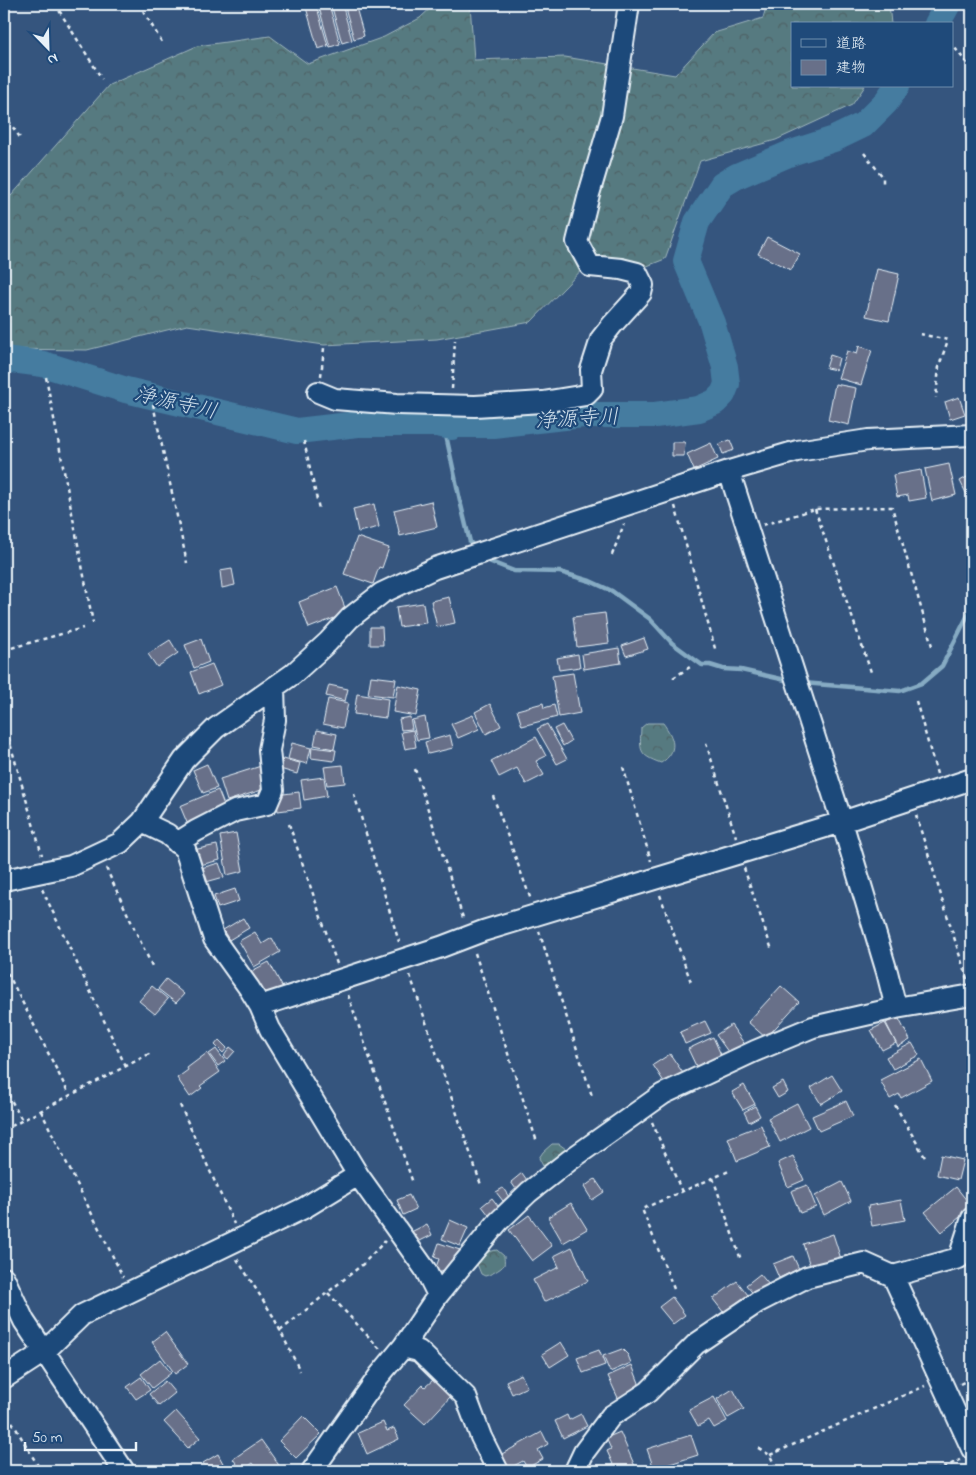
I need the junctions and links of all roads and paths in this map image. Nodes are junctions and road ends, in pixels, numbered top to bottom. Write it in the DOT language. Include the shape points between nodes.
graph roads {
  1 [pos="56,4"];
  2 [pos="139,4"];
  3 [pos="629,4"];
  4 [pos="163,44"];
  5 [pos="954,48"];
  6 [pos="972,70"];
  7 [pos="102,79"];
  8 [pos="4,114"];
  9 [pos="21,139"];
  10 [pos="864,153"];
  11 [pos="884,186"];
  12 [pos="920,334"];
  13 [pos="455,340"];
  14 [pos="324,348"];
  15 [pos="46,377"];
  16 [pos="318,392"];
  17 [pos="936,398"];
  18 [pos="153,404"];
  19 [pos="452,405"];
  20 [pos="972,435"];
  21 [pos="304,441"];
  22 [pos="729,471"];
  23 [pos="674,503"];
  24 [pos="319,509"];
  25 [pos="816,510"];
  26 [pos="625,520"];
  27 [pos="756,527"];
  28 [pos="612,555"];
  29 [pos="187,563"];
  30 [pos="93,623"];
  31 [pos="83,628"];
  32 [pos="4,640"];
  33 [pos="932,646"];
  34 [pos="5,650"];
  35 [pos="716,652"];
  36 [pos="693,665"];
  37 [pos="871,672"];
  38 [pos="673,678"];
  39 [pos="274,687"];
  40 [pos="916,701"];
  41 [pos="4,722"];
  42 [pos="706,743"];
  43 [pos="624,767"];
  44 [pos="415,769"];
  45 [pos="972,779"];
  46 [pos="938,780"];
  47 [pos="354,794"];
  48 [pos="493,796"];
  49 [pos="914,809"];
  50 [pos="142,822"];
  51 [pos="842,822"];
  52 [pos="289,824"];
  53 [pos="737,841"];
  54 [pos="177,843"];
  55 [pos="42,855"];
  56 [pos="103,862"];
  57 [pos="742,863"];
  58 [pos="653,868"];
  59 [pos="4,880"];
  60 [pos="39,882"];
  61 [pos="658,889"];
  62 [pos="533,906"];
  63 [pos="466,927"];
  64 [pos="538,927"];
  65 [pos="473,947"];
  66 [pos="400,948"];
  67 [pos="772,950"];
  68 [pos="4,966"];
  69 [pos="152,966"];
  70 [pos="338,968"];
  71 [pos="408,969"];
  72 [pos="692,985"];
  73 [pos="970,987"];
  74 [pos="346,991"];
  75 [pos="260,1006"];
  76 [pos="896,1008"];
  77 [pos="152,1054"];
  78 [pos="126,1067"];
  79 [pos="4,1087"];
  80 [pos="70,1096"];
  81 [pos="592,1096"];
  82 [pos="180,1105"];
  83 [pos="895,1105"];
  84 [pos="41,1111"];
  85 [pos="22,1120"];
  86 [pos="652,1122"];
  87 [pos="4,1130"];
  88 [pos="537,1142"];
  89 [pos="926,1159"];
  90 [pos="729,1171"];
  91 [pos="358,1175"];
  92 [pos="713,1178"];
  93 [pos="413,1183"];
  94 [pos="481,1185"];
  95 [pos="682,1192"];
  96 [pos="972,1218"];
  97 [pos="237,1230"];
  98 [pos="390,1235"];
  99 [pos="237,1259"];
  100 [pos="741,1260"];
  101 [pos="893,1276"];
  102 [pos="123,1277"];
  103 [pos="4,1278"];
  104 [pos="674,1289"];
  105 [pos="328,1293"];
  106 [pos="438,1295"];
  107 [pos="280,1331"];
  108 [pos="394,1350"];
  109 [pos="44,1352"];
  110 [pos="300,1371"];
  111 [pos="4,1378"];
  112 [pos="972,1378"];
  113 [pos="928,1384"];
  114 [pos="954,1386"];
  115 [pos="4,1408"];
  116 [pos="758,1448"];
  117 [pos="968,1454"];
  118 [pos="770,1455"];
  119 [pos="41,1471"];
  120 [pos="124,1471"];
  121 [pos="312,1471"];
  122 [pos="498,1471"];
  123 [pos="575,1471"];
  124 [pos="776,1471"];
  125 [pos="936,1471"];
  1 -- 7 [label="path"];
  2 -- 4 [label="path"];
  3 -- 19 [label="street" via="612,116 578,242 590,266 637,273 643,285 641,293 601,339 591,370 592,389 586,395 543,402"];
  5 -- 6 [label="path"];
  8 -- 9 [label="path"];
  10 -- 11 [label="path" via="883,177"];
  12 -- 17 [label="path" via="948,340 939,366"];
  13 -- 19 [label="path"];
  14 -- 16 [label="path"];
  15 -- 30 [label="path"];
  16 -- 19 [label="street" via="335,399"];
  18 -- 29 [label="path"];
  20 -- 22 [label="street" via="868,440 797,451"];
  21 -- 24 [label="path"];
  22 -- 39 [label="street" via="435,568 382,592 350,618 293,674"];
  22 -- 51 [label="street"];
  23 -- 35 [label="path"];
  25 -- 27 [label="path"];
  25 -- 33 [label="path" via="892,507"];
  25 -- 37 [label="path"];
  26 -- 28 [label="path"];
  31 -- 34 [label="path"];
  32 -- 34 [label="path"];
  36 -- 38 [label="path"];
  39 -- 50 [label="street" via="216,728 184,760"];
  39 -- 54 [label="street" via="275,720 269,750 273,790 267,804 235,811"];
  40 -- 46 [label="path"];
  41 -- 55 [label="path"];
  42 -- 53 [label="path"];
  43 -- 58 [label="path"];
  44 -- 63 [label="path"];
  45 -- 51 [label="street"];
  47 -- 66 [label="path"];
  48 -- 62 [label="path"];
  49 -- 73 [label="path"];
  50 -- 54 [label="street" via="167,834"];
  50 -- 59 [label="street" via="120,843 71,866"];
  51 -- 75 [label="street" via="483,931"];
  51 -- 76 [label="street"];
  52 -- 70 [label="path"];
  54 -- 75 [label="street" via="185,849 214,939"];
  56 -- 69 [label="path"];
  57 -- 67 [label="path"];
  60 -- 78 [label="path"];
  61 -- 72 [label="path"];
  64 -- 81 [label="path"];
  65 -- 88 [label="path"];
  68 -- 80 [label="path"];
  71 -- 94 [label="path"];
  73 -- 76 [label="street"];
  74 -- 93 [label="path"];
  75 -- 91 [label="street" via="270,1029"];
  76 -- 106 [label="street" via="814,1026 663,1094 529,1192 498,1222"];
  77 -- 78 [label="path"];
  78 -- 80 [label="path"];
  79 -- 85 [label="path"];
  80 -- 84 [label="path"];
  82 -- 97 [label="path"];
  83 -- 89 [label="path"];
  84 -- 85 [label="path"];
  84 -- 102 [label="path"];
  85 -- 87 [label="path"];
  86 -- 95 [label="path"];
  90 -- 92 [label="path"];
  91 -- 106 [label="street" via="425,1269"];
  91 -- 109 [label="street" via="304,1208 82,1315"];
  92 -- 95 [label="path"];
  92 -- 100 [label="path"];
  95 -- 104 [label="path" via="642,1209"];
  96 -- 101 [label="street" via="959,1258"];
  98 -- 105 [label="path" via="364,1264"];
  99 -- 107 [label="path"];
  101 -- 117 [label="street"];
  101 -- 123 [label="street" via="864,1263 807,1277 758,1302 696,1344 648,1392 611,1416 584,1452"];
  103 -- 109 [label="street" via="24,1321"];
  105 -- 107 [label="path"];
  105 -- 108 [label="path"];
  106 -- 108 [label="street"];
  107 -- 110 [label="path"];
  108 -- 121 [label="street"];
  108 -- 122 [label="street" via="419,1351 466,1397"];
  109 -- 111 [label="street"];
  109 -- 120 [label="street"];
  112 -- 114 [label="path"];
  113 -- 118 [label="path"];
  115 -- 119 [label="path"];
  116 -- 118 [label="path"];
  117 -- 125 [label="path"];
  118 -- 124 [label="path"];
}
